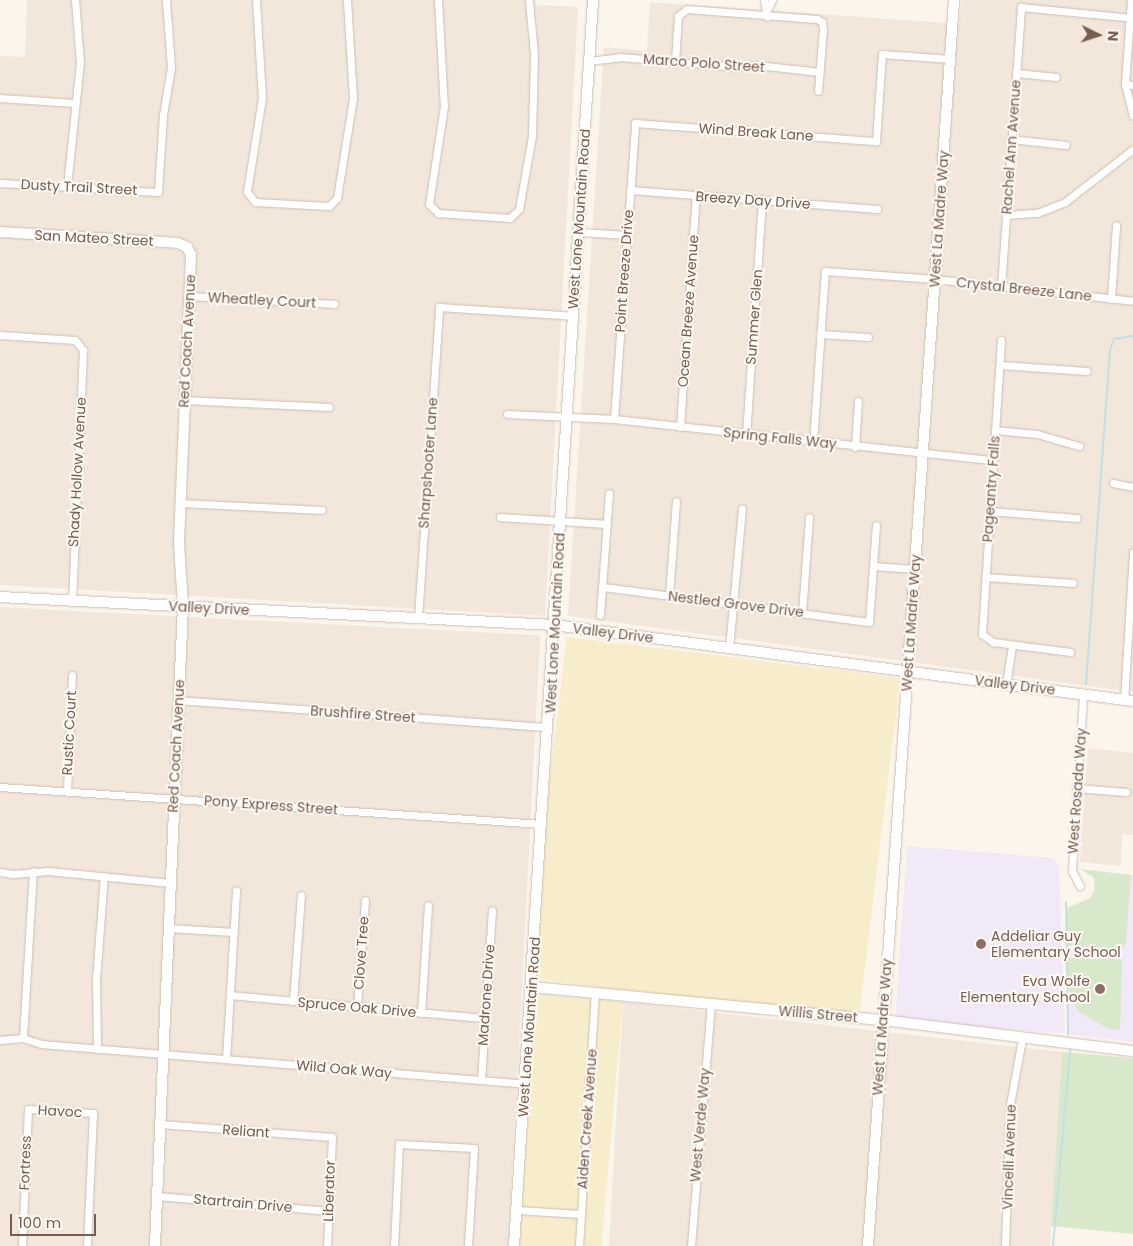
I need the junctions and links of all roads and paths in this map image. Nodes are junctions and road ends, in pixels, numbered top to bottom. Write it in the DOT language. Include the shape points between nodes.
graph roads {
  1 [pos="75,0"];
  2 [pos="166,0"];
  3 [pos="256,0"];
  4 [pos="347,0"];
  5 [pos="438,0"];
  6 [pos="529,0"];
  7 [pos="593,0"];
  8 [pos="764,0"];
  9 [pos="772,0"];
  10 [pos="954,0"];
  11 [pos="1131,0"];
  12 [pos="767,14"];
  13 [pos="1131,18"];
  14 [pos="950,59"];
  15 [pos="589,61"];
  16 [pos="675,62"];
  17 [pos="820,72"];
  18 [pos="1016,73"];
  19 [pos="1056,77"];
  20 [pos="1125,84"];
  21 [pos="1133,85"];
  22 [pos="818,91"];
  23 [pos="0,98"];
  24 [pos="74,103"];
  25 [pos="1133,115"];
  26 [pos="635,123"];
  27 [pos="1012,139"];
  28 [pos="1066,144"];
  29 [pos="1133,149"];
  30 [pos="0,183"];
  31 [pos="67,186"];
  32 [pos="630,190"];
  33 [pos="696,195"];
  34 [pos="762,200"];
  35 [pos="876,209"];
  36 [pos="1006,215"];
  37 [pos="1116,224"];
  38 [pos="0,232"];
  39 [pos="579,232"];
  40 [pos="627,235"];
  41 [pos="187,247"];
  42 [pos="935,279"];
  43 [pos="1001,287"];
  44 [pos="189,296"];
  45 [pos="1111,299"];
  46 [pos="1133,301"];
  47 [pos="335,304"];
  48 [pos="573,316"];
  49 [pos="820,334"];
  50 [pos="0,335"];
  51 [pos="868,337"];
  52 [pos="1001,340"];
  53 [pos="1000,365"];
  54 [pos="1087,371"];
  55 [pos="184,400"];
  56 [pos="858,401"];
  57 [pos="328,407"];
  58 [pos="508,414"];
  59 [pos="567,418"];
  60 [pos="614,419"];
  61 [pos="680,427"];
  62 [pos="995,430"];
  63 [pos="746,435"];
  64 [pos="813,442"];
  65 [pos="1078,446"];
  66 [pos="855,447"];
  67 [pos="923,452"];
  68 [pos="993,460"];
  69 [pos="1113,483"];
  70 [pos="1133,487"];
  71 [pos="609,493"];
  72 [pos="676,501"];
  73 [pos="180,503"];
  74 [pos="742,509"];
  75 [pos="322,510"];
  76 [pos="989,512"];
  77 [pos="500,517"];
  78 [pos="809,517"];
  79 [pos="1077,518"];
  80 [pos="561,521"];
  81 [pos="607,524"];
  82 [pos="876,525"];
  83 [pos="1133,552"];
  84 [pos="873,566"];
  85 [pos="915,569"];
  86 [pos="985,577"];
  87 [pos="1073,583"];
  88 [pos="603,587"];
  89 [pos="669,596"];
  90 [pos="0,597"];
  91 [pos="72,600"];
  92 [pos="735,604"];
  93 [pos="183,606"];
  94 [pos="802,613"];
  95 [pos="600,615"];
  96 [pos="418,618"];
  97 [pos="554,626"];
  98 [pos="1012,645"];
  99 [pos="729,648"];
  100 [pos="1070,652"];
  101 [pos="1130,658"];
  102 [pos="908,671"];
  103 [pos="72,675"];
  104 [pos="1006,684"];
  105 [pos="1083,694"];
  106 [pos="178,700"];
  107 [pos="1128,700"];
  108 [pos="548,727"];
  109 [pos="0,787"];
  110 [pos="1076,788"];
  111 [pos="67,791"];
  112 [pos="1126,792"];
  113 [pos="174,798"];
  114 [pos="542,824"];
  115 [pos="33,871"];
  116 [pos="0,872"];
  117 [pos="104,876"];
  118 [pos="170,883"];
  119 [pos="1080,886"];
  120 [pos="236,890"];
  121 [pos="301,895"];
  122 [pos="365,900"];
  123 [pos="428,905"];
  124 [pos="492,910"];
  125 [pos="168,928"];
  126 [pos="234,932"];
  127 [pos="532,987"];
  128 [pos="595,993"];
  129 [pos="230,995"];
  130 [pos="293,1001"];
  131 [pos="711,1003"];
  132 [pos="357,1007"];
  133 [pos="421,1013"];
  134 [pos="484,1018"];
  135 [pos="883,1020"];
  136 [pos="23,1038"];
  137 [pos="1022,1039"];
  138 [pos="0,1040"];
  139 [pos="96,1049"];
  140 [pos="1133,1051"];
  141 [pos="162,1054"];
  142 [pos="226,1059"];
  143 [pos="480,1080"];
  144 [pos="525,1084"];
  145 [pos="28,1109"];
  146 [pos="160,1124"];
  147 [pos="332,1137"];
  148 [pos="157,1196"];
  149 [pos="516,1210"];
  150 [pos="329,1211"];
  151 [pos="581,1214"];
  152 [pos="22,1246"];
  153 [pos="86,1246"];
  154 [pos="154,1246"];
  155 [pos="327,1246"];
  156 [pos="394,1246"];
  157 [pos="468,1246"];
  158 [pos="514,1246"];
  159 [pos="579,1246"];
  160 [pos="691,1246"];
  161 [pos="868,1246"];
  162 [pos="1005,1246"];
  1 -- 24 [label="street" via="80,62"];
  2 -- 31 [label="street, Dusty Trail Street" via="171,67 163,115 158,192"];
  3 -- 4 [label="street" via="262,98 249,171 250,198 255,202 329,206 334,203 353,98"];
  5 -- 6 [label="street" via="445,87 429,204 438,213 510,218 516,215 532,136 535,97"];
  7 -- 15 [label="street, West Lone Mountain Road"];
  8 -- 12 [label="street"];
  9 -- 12 [label="street"];
  10 -- 14 [label="street, West La Madre Way"];
  11 -- 13 [label="street"];
  12 -- 16 [label="street" via="680,11"];
  12 -- 17 [label="street" via="817,18 822,22"];
  13 -- 18 [label="street, Rachel Ann Avenue" via="1021,7"];
  13 -- 20 [label="street"];
  14 -- 26 [label="street, Wind Break Lane" via="882,54 876,141"];
  14 -- 42 [label="street, West La Madre Way"];
  15 -- 16 [label="street, Marco Polo Street" via="620,57"];
  15 -- 39 [label="street, West Lone Mountain Road"];
  16 -- 17 [label="street, Marco Polo Street" via="739,67 756,65"];
  17 -- 22 [label="street"];
  18 -- 19 [label="street"];
  18 -- 27 [label="street, Rachel Ann Avenue"];
  20 -- 21 [label="street"];
  20 -- 25 [label="street"];
  23 -- 24 [label="street"];
  24 -- 31 [label="street"];
  26 -- 32 [label="street, Point Breeze Drive"];
  27 -- 28 [label="street"];
  27 -- 36 [label="street, Rachel Ann Avenue"];
  29 -- 36 [label="street" via="1065,202 1037,213"];
  30 -- 31 [label="street, Dusty Trail Street"];
  32 -- 33 [label="street, Breezy Day Drive"];
  32 -- 40 [label="street, Point Breeze Drive"];
  33 -- 34 [label="street, Breezy Day Drive"];
  33 -- 61 [label="street, Ocean Breeze Avenue"];
  34 -- 35 [label="street, Breezy Day Drive"];
  34 -- 63 [label="street, Summer Glen"];
  36 -- 43 [label="street, Rachel Ann Avenue"];
  37 -- 45 [label="street"];
  38 -- 41 [label="street, San Mateo Street" via="178,243"];
  39 -- 40 [label="street"];
  39 -- 48 [label="street, West Lone Mountain Road"];
  40 -- 60 [label="street, Point Breeze Drive"];
  41 -- 44 [label="street, Red Coach Avenue" via="191,255"];
  42 -- 43 [label="street, Crystal Breeze Lane"];
  42 -- 49 [label="street, Crystal Breeze Lane" via="825,271"];
  42 -- 67 [label="street, West La Madre Way"];
  43 -- 45 [label="street, Crystal Breeze Lane"];
  44 -- 47 [label="street, Wheatley Court"];
  44 -- 55 [label="street, Red Coach Avenue"];
  45 -- 46 [label="street, Crystal Breeze Lane"];
  48 -- 59 [label="street, West Lone Mountain Road"];
  48 -- 96 [label="street, Sharpshooter Lane" via="439,307"];
  49 -- 51 [label="street"];
  49 -- 64 [label="street"];
  50 -- 91 [label="street, Shady Hollow Avenue" via="75,340 83,350"];
  52 -- 53 [label="street, Pageantry Falls"];
  53 -- 54 [label="street"];
  53 -- 62 [label="street, Pageantry Falls"];
  55 -- 57 [label="street"];
  55 -- 73 [label="street, Red Coach Avenue"];
  56 -- 66 [label="street"];
  58 -- 59 [label="street, Spring Falls Way"];
  59 -- 60 [label="street, Spring Falls Way"];
  59 -- 80 [label="street, West Lone Mountain Road"];
  60 -- 61 [label="street, Spring Falls Way"];
  61 -- 63 [label="street, Spring Falls Way"];
  62 -- 65 [label="street" via="1037,434"];
  62 -- 68 [label="street, Pageantry Falls"];
  63 -- 64 [label="street, Spring Falls Way"];
  64 -- 66 [label="street, Spring Falls Way"];
  66 -- 67 [label="street, Spring Falls Way"];
  67 -- 68 [label="street, Spring Falls Way"];
  67 -- 85 [label="street, West La Madre Way"];
  68 -- 76 [label="street, Pageantry Falls"];
  69 -- 70 [label="street"];
  71 -- 81 [label="street"];
  72 -- 89 [label="street"];
  73 -- 75 [label="street"];
  73 -- 93 [label="street, Red Coach Avenue"];
  74 -- 92 [label="street"];
  76 -- 79 [label="street"];
  76 -- 86 [label="street, Pageantry Falls"];
  77 -- 80 [label="street"];
  78 -- 94 [label="street"];
  80 -- 81 [label="street"];
  80 -- 97 [label="street, West Lone Mountain Road"];
  81 -- 88 [label="street"];
  82 -- 84 [label="street"];
  83 -- 101 [label="street"];
  84 -- 85 [label="street"];
  84 -- 94 [label="street, Nestled Grove Drive" via="869,622"];
  85 -- 102 [label="street, West La Madre Way"];
  86 -- 87 [label="street"];
  86 -- 98 [label="street, Pageantry Falls" via="981,628 984,637"];
  88 -- 89 [label="street, Nestled Grove Drive"];
  88 -- 95 [label="street"];
  89 -- 92 [label="street, Nestled Grove Drive"];
  90 -- 91 [label="street, Valley Drive"];
  91 -- 93 [label="street, Valley Drive"];
  92 -- 94 [label="street, Nestled Grove Drive"];
  92 -- 99 [label="street"];
  93 -- 96 [label="street, Valley Drive"];
  93 -- 106 [label="street, Red Coach Avenue"];
  96 -- 97 [label="street, Valley Drive"];
  97 -- 99 [label="street, Valley Drive"];
  97 -- 108 [label="street, West Lone Mountain Road"];
  98 -- 100 [label="street"];
  98 -- 104 [label="street"];
  99 -- 102 [label="street, Valley Drive"];
  101 -- 107 [label="street"];
  102 -- 104 [label="street, Valley Drive"];
  102 -- 135 [label="street, West La Madre Way"];
  103 -- 111 [label="street, Rustic Court"];
  104 -- 105 [label="street, Valley Drive"];
  105 -- 107 [label="street, Valley Drive"];
  105 -- 110 [label="street, West Rosada Way"];
  106 -- 108 [label="street, Brushfire Street"];
  106 -- 113 [label="street, Red Coach Avenue"];
  108 -- 114 [label="street, West Lone Mountain Road"];
  109 -- 111 [label="street, Pony Express Street"];
  110 -- 112 [label="street"];
  110 -- 119 [label="street, West Rosada Way" via="1072,871"];
  111 -- 113 [label="street, Pony Express Street"];
  113 -- 114 [label="street, Pony Express Street"];
  113 -- 118 [label="street, Red Coach Avenue"];
  114 -- 127 [label="street, West Lone Mountain Road"];
  115 -- 116 [label="street"];
  115 -- 117 [label="street"];
  115 -- 136 [label="street"];
  117 -- 118 [label="street"];
  117 -- 139 [label="street" via="96,979"];
  118 -- 125 [label="street, Red Coach Avenue"];
  120 -- 126 [label="street"];
  121 -- 130 [label="street"];
  122 -- 132 [label="street, Clove Tree"];
  123 -- 133 [label="street"];
  124 -- 134 [label="street, Madrone Drive"];
  125 -- 126 [label="street"];
  125 -- 141 [label="street, Red Coach Avenue"];
  126 -- 129 [label="street"];
  127 -- 128 [label="street, Willis Street"];
  127 -- 144 [label="street, West Lone Mountain Road"];
  128 -- 131 [label="street, Willis Street"];
  128 -- 151 [label="street, Aiden Creek Avenue"];
  129 -- 130 [label="street, Spruce Oak Drive"];
  129 -- 142 [label="street"];
  130 -- 132 [label="street, Spruce Oak Drive"];
  131 -- 135 [label="street, Willis Street"];
  131 -- 160 [label="street, West Verde Way"];
  132 -- 133 [label="street, Spruce Oak Drive"];
  133 -- 134 [label="street, Spruce Oak Drive"];
  134 -- 143 [label="street, Madrone Drive"];
  135 -- 137 [label="street, Willis Street"];
  135 -- 161 [label="street, West La Madre Way"];
  136 -- 138 [label="street"];
  136 -- 139 [label="street, Wild Oak Way" via="41,1044"];
  137 -- 140 [label="street, Willis Street"];
  137 -- 162 [label="street, Vincelli Avenue" via="1010,1104"];
  139 -- 141 [label="street, Wild Oak Way"];
  141 -- 142 [label="street, Wild Oak Way"];
  141 -- 146 [label="street, Red Coach Avenue"];
  142 -- 143 [label="street, Wild Oak Way"];
  143 -- 144 [label="street, Wild Oak Way"];
  144 -- 149 [label="street, West Lone Mountain Road"];
  145 -- 152 [label="street, Fortress"];
  145 -- 153 [label="street, Havoc" via="92,1113"];
  146 -- 147 [label="street, Reliant"];
  146 -- 148 [label="street, Red Coach Avenue"];
  147 -- 150 [label="street, Liberator"];
  148 -- 150 [label="street, Startrain Drive"];
  148 -- 154 [label="street, Red Coach Avenue"];
  149 -- 151 [label="street"];
  149 -- 158 [label="street, West Lone Mountain Road"];
  150 -- 155 [label="street, Liberator"];
  151 -- 159 [label="street, Aiden Creek Avenue"];
  156 -- 157 [label="street" via="399,1144 474,1148"];
}
